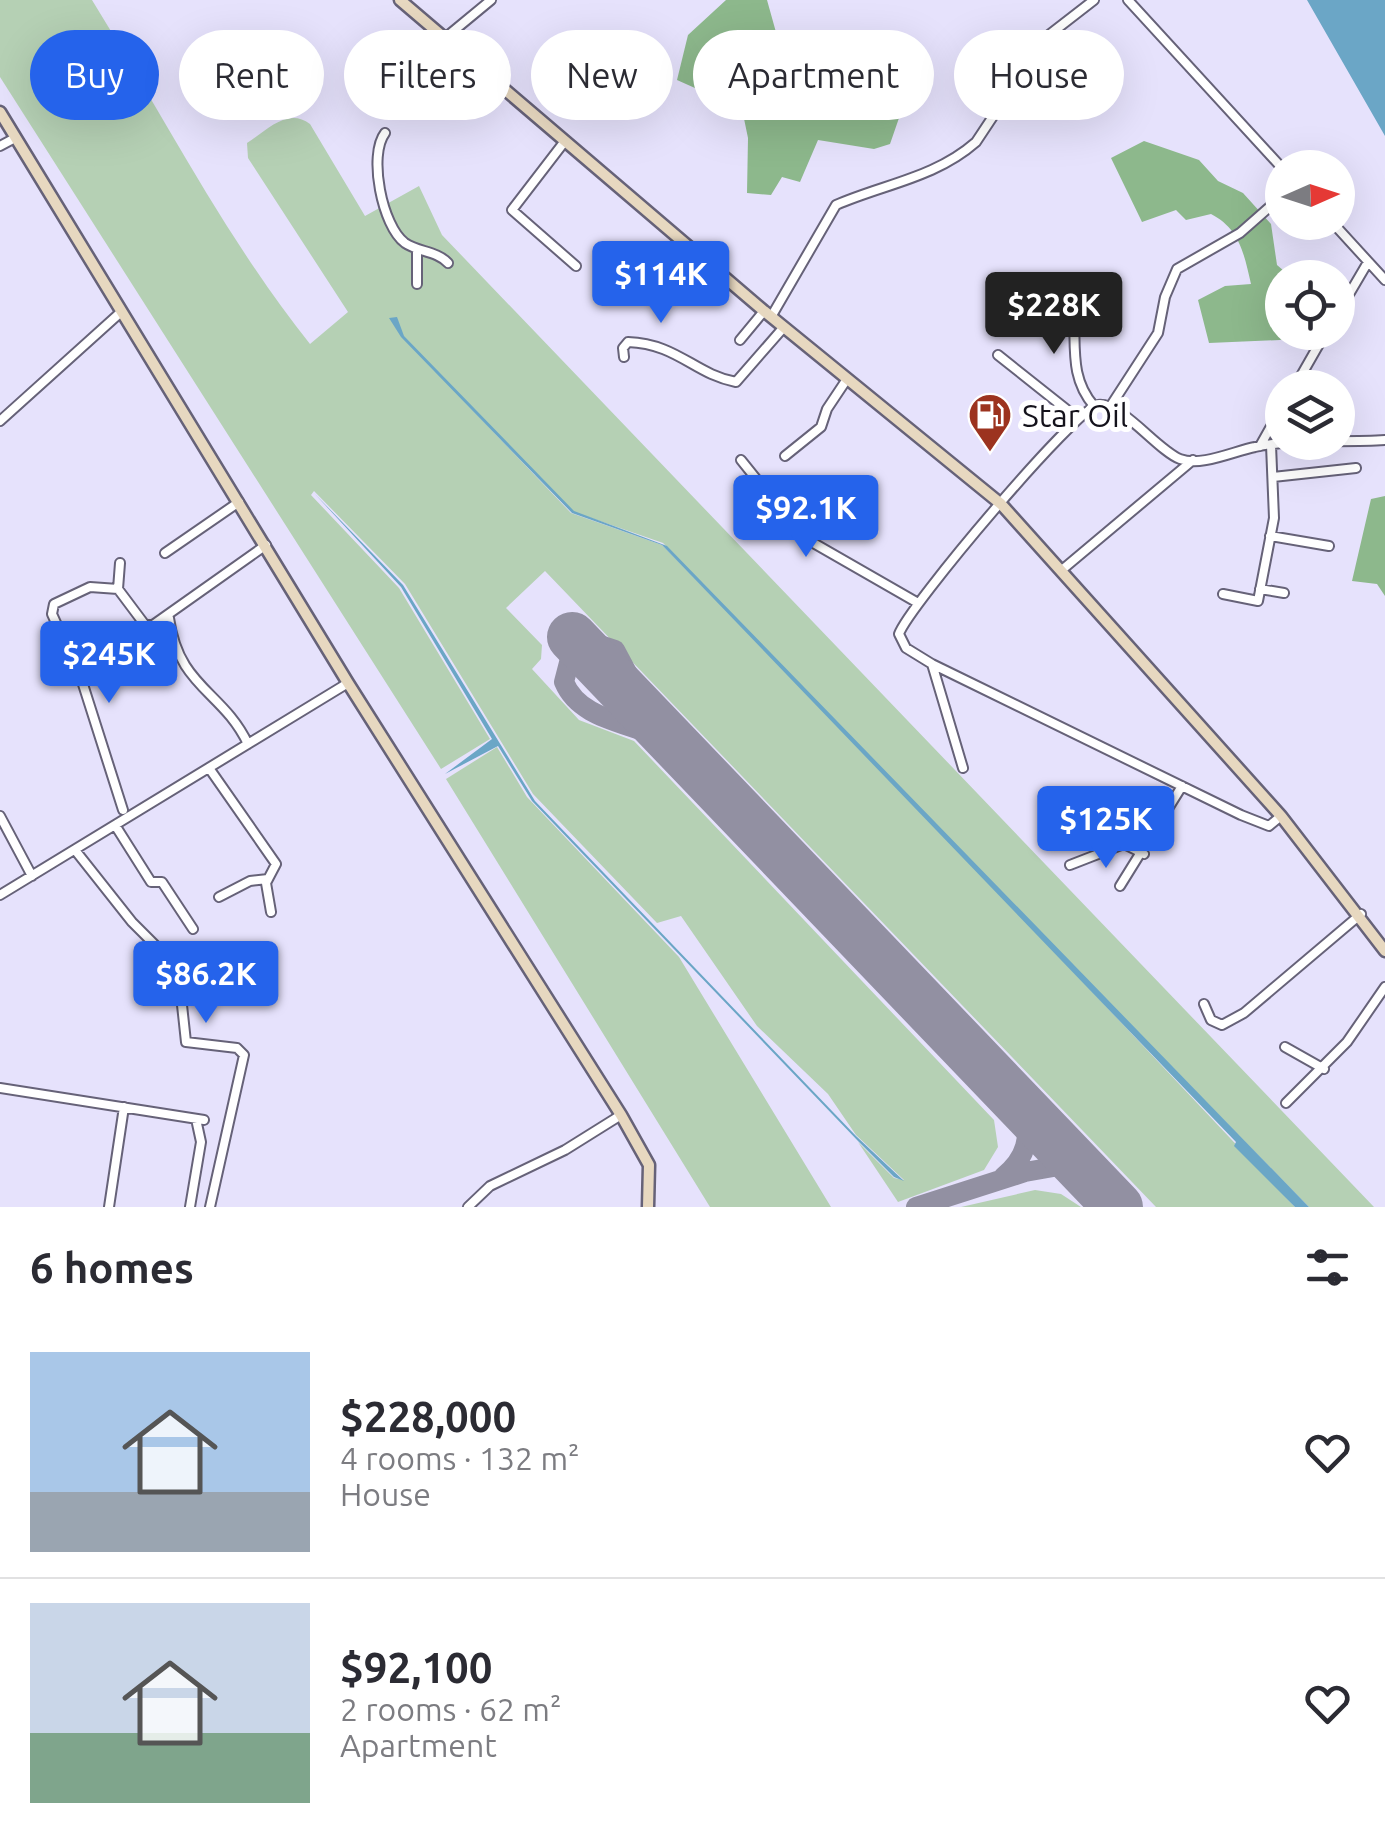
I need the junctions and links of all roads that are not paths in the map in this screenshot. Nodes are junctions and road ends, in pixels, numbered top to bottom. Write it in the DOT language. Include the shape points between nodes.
graph roads {
  1 [pos="400,0"];
  2 [pos="491,0"];
  3 [pos="1094,0"];
  4 [pos="1128,0"];
  5 [pos="436,30"];
  6 [pos="455,30"];
  7 [pos="511,95"];
  8 [pos="0,112"];
  9 [pos="385,133"];
  10 [pos="16,138"];
  11 [pos="565,141"];
  12 [pos="0,146"];
  13 [pos="1266,150"];
  14 [pos="1265,211"];
  15 [pos="1348,240"];
  16 [pos="417,249"];
  17 [pos="1368,262"];
  18 [pos="448,263"];
  19 [pos="576,266"];
  20 [pos="1385,280"];
  21 [pos="417,284"];
  22 [pos="1068,284"];
  23 [pos="1355,284"];
  24 [pos="121,312"];
  25 [pos="767,314"];
  26 [pos="784,328"];
  27 [pos="740,340"];
  28 [pos="998,355"];
  29 [pos="624,357"];
  30 [pos="846,378"];
  31 [pos="1094,406"];
  32 [pos="1110,406"];
  33 [pos="1076,417"];
  34 [pos="0,422"];
  35 [pos="1265,437"];
  36 [pos="1385,440"];
  37 [pos="1355,441"];
  38 [pos="1260,446"];
  39 [pos="1265,446"];
  40 [pos="785,456"];
  41 [pos="741,460"];
  42 [pos="1194,460"];
  43 [pos="1272,460"];
  44 [pos="1356,468"];
  45 [pos="1273,477"];
  46 [pos="239,502"];
  47 [pos="1001,504"];
  48 [pos="1270,536"];
  49 [pos="266,545"];
  50 [pos="1329,546"];
  51 [pos="165,554"];
  52 [pos="120,563"];
  53 [pos="1062,569"];
  54 [pos="118,589"];
  55 [pos="1260,589"];
  56 [pos="1284,592"];
  57 [pos="1223,594"];
  58 [pos="918,604"];
  59 [pos="169,618"];
  60 [pos="932,664"];
  61 [pos="348,683"];
  62 [pos="248,744"];
  63 [pos="208,768"];
  64 [pos="963,768"];
  65 [pos="1182,786"];
  66 [pos="123,810"];
  67 [pos="0,816"];
  68 [pos="1281,816"];
  69 [pos="115,825"];
  70 [pos="75,850"];
  71 [pos="1144,854"];
  72 [pos="1070,865"];
  73 [pos="32,876"];
  74 [pos="268,879"];
  75 [pos="1120,886"];
  76 [pos="0,895"];
  77 [pos="219,897"];
  78 [pos="271,912"];
  79 [pos="1361,914"];
  80 [pos="192,929"];
  81 [pos="1385,950"];
  82 [pos="1385,987"];
  83 [pos="1204,1004"];
  84 [pos="1284,1047"];
  85 [pos="1324,1069"];
  86 [pos="0,1088"];
  87 [pos="1286,1104"];
  88 [pos="124,1107"];
  89 [pos="621,1115"];
  90 [pos="109,1207"];
  91 [pos="190,1207"];
  92 [pos="210,1207"];
  93 [pos="468,1207"];
  94 [pos="648,1207"];
  1 -- 5 [label="main road"];
  2 -- 6 [label="street"];
  3 -- 25 [label="street" via="1045,38 963,153 925,175 836,205"];
  4 -- 13 [label="street"];
  7 -- 11 [label="main road"];
  8 -- 10 [label="main road"];
  9 -- 16 [label="street" via="379,146 386,220"];
  10 -- 12 [label="street"];
  10 -- 24 [label="main road"];
  11 -- 19 [label="street" via="512,210"];
  11 -- 25 [label="main road"];
  14 -- 32 [label="street" via="1177,269 1158,333"];
  15 -- 17 [label="street"];
  16 -- 18 [label="street"];
  16 -- 21 [label="street"];
  17 -- 20 [label="street"];
  17 -- 23 [label="street"];
  22 -- 31 [label="street" via="1076,306 1076,382"];
  24 -- 34 [label="street"];
  24 -- 46 [label="main road"];
  25 -- 26 [label="main road"];
  25 -- 27 [label="street"];
  26 -- 29 [label="street" via="736,382 661,345 628,342"];
  26 -- 30 [label="main road"];
  28 -- 33 [label="street"];
  30 -- 40 [label="street" via="821,427"];
  30 -- 47 [label="main road"];
  31 -- 32 [label="street"];
  31 -- 33 [label="street"];
  32 -- 42 [label="street" via="1175,456"];
  33 -- 47 [label="street"];
  35 -- 38 [label="street"];
  36 -- 37 [label="street"];
  38 -- 39 [label="street"];
  38 -- 42 [label="street"];
  41 -- 58 [label="street" via="803,537"];
  42 -- 53 [label="street"];
  43 -- 45 [label="street"];
  44 -- 45 [label="street"];
  45 -- 48 [label="street"];
  46 -- 49 [label="main road"];
  46 -- 51 [label="street"];
  47 -- 53 [label="main road"];
  47 -- 58 [label="street"];
  48 -- 50 [label="street"];
  48 -- 55 [label="street"];
  49 -- 59 [label="street"];
  49 -- 61 [label="main road"];
  52 -- 54 [label="street"];
  53 -- 68 [label="main road"];
  54 -- 59 [label="street" via="146,625"];
  54 -- 66 [label="street" via="73,592 54,604 52,614 81,678"];
  55 -- 56 [label="street"];
  55 -- 57 [label="street" via="1256,602"];
  58 -- 60 [label="street" via="902,624 900,641"];
  59 -- 62 [label="street" via="190,677 238,722"];
  60 -- 64 [label="street"];
  60 -- 65 [label="street"];
  61 -- 62 [label="street"];
  61 -- 89 [label="main road"];
  62 -- 63 [label="street"];
  63 -- 69 [label="street"];
  63 -- 74 [label="street" via="275,861"];
  65 -- 68 [label="street" via="1269,826"];
  65 -- 71 [label="street"];
  67 -- 73 [label="street"];
  68 -- 79 [label="main road"];
  69 -- 70 [label="street"];
  69 -- 80 [label="street" via="144,875 162,882"];
  70 -- 73 [label="street"];
  70 -- 92 [label="street" via="178,968 186,1042 238,1048 244,1055"];
  71 -- 72 [label="street" via="1124,844"];
  71 -- 75 [label="street"];
  73 -- 76 [label="street"];
  74 -- 77 [label="street"];
  74 -- 78 [label="street"];
  79 -- 81 [label="main road"];
  79 -- 83 [label="street" via="1222,1026"];
  82 -- 85 [label="street"];
  84 -- 85 [label="street"];
  85 -- 87 [label="street"];
  86 -- 88 [label="street"];
  88 -- 90 [label="street"];
  88 -- 91 [label="street" via="200,1119"];
  89 -- 93 [label="street" via="490,1186"];
  89 -- 94 [label="main road" via="649,1165"];
}
